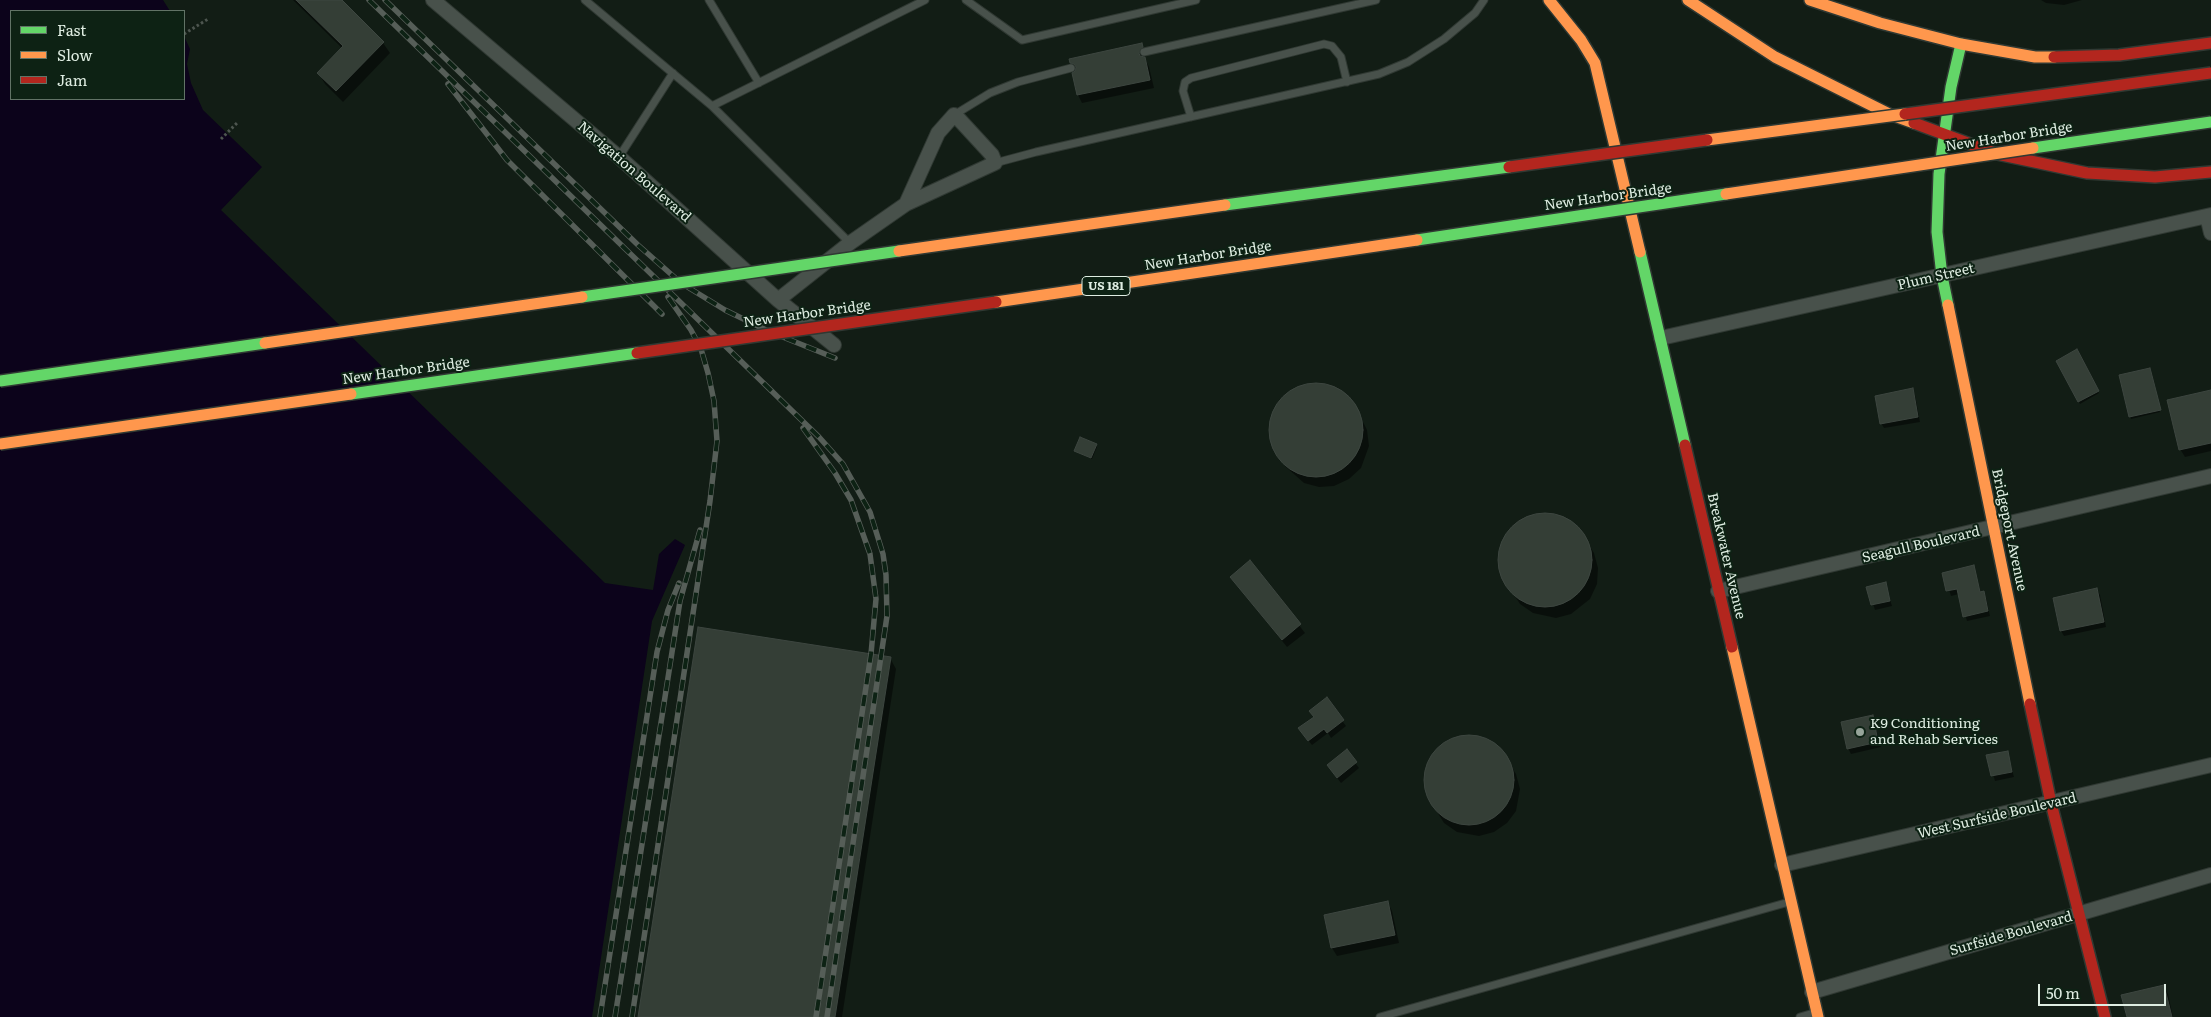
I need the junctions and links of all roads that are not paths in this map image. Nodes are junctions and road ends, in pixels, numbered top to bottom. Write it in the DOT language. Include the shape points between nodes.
graph roads {
  1 [pos="433,0"];
  2 [pos="585,0"];
  3 [pos="709,0"];
  4 [pos="925,0"];
  5 [pos="966,0"];
  6 [pos="1196,0"];
  7 [pos="1376,0"];
  8 [pos="1484,0"];
  9 [pos="1549,0"];
  10 [pos="1688,0"];
  11 [pos="1810,0"];
  12 [pos="2211,43"];
  13 [pos="1961,44"];
  14 [pos="1144,52"];
  15 [pos="1071,68"];
  16 [pos="673,73"];
  17 [pos="2211,73"];
  18 [pos="1347,82"];
  19 [pos="759,83"];
  20 [pos="712,106"];
  21 [pos="954,115"];
  22 [pos="1191,117"];
  23 [pos="2211,122"];
  24 [pos="1944,134"];
  25 [pos="619,157"];
  26 [pos="995,163"];
  27 [pos="2211,172"];
  28 [pos="906,204"];
  29 [pos="2209,215"];
  30 [pos="2211,233"];
  31 [pos="850,243"];
  32 [pos="1942,276"];
  33 [pos="778,300"];
  34 [pos="1661,338"];
  35 [pos="834,345"];
  36 [pos="0,381"];
  37 [pos="0,444"];
  38 [pos="2211,476"];
  39 [pos="1993,528"];
  40 [pos="1718,591"];
  41 [pos="2211,765"];
  42 [pos="2051,803"];
  43 [pos="1782,865"];
  44 [pos="2211,875"];
  45 [pos="1791,902"];
  46 [pos="2079,914"];
  47 [pos="1812,992"];
  48 [pos="1817,1015"];
  49 [pos="1380,1017"];
  50 [pos="1800,1017"];
  51 [pos="2105,1017"];
  1 -- 25 [label="street, Navigation Boulevard"];
  2 -- 16 [label="lane"];
  3 -- 19 [label="lane"];
  4 -- 19 [label="lane"];
  5 -- 6 [label="lane" via="1022,40"];
  7 -- 14 [label="lane"];
  8 -- 18 [label="lane" via="1475,13 1421,55 1379,74"];
  9 -- 34 [label="main road, Breakwater Avenue" via="1595,63"];
  10 -- 24 [label="main road" via="1775,57 1889,114"];
  11 -- 13 [label="main road"];
  12 -- 13 [label="main road" via="2119,55 2035,57"];
  13 -- 24 [label="main road, Bridgeport Avenue"];
  15 -- 21 [label="lane" via="990,93"];
  16 -- 20 [label="lane"];
  16 -- 25 [label="lane"];
  17 -- 36 [label="main road, bridge" via="1114,220"];
  18 -- 22 [label="lane"];
  18 -- 22 [label="lane" via="1341,57 1332,46 1324,44 1191,78 1185,82 1183,91"];
  19 -- 20 [label="lane"];
  20 -- 31 [label="lane"];
  21 -- 26 [label="street" via="992,155"];
  21 -- 28 [label="street" via="938,134"];
  22 -- 26 [label="lane"];
  23 -- 37 [label="main road, New Harbor Bridge / US 181, bridge" via="1117,285"];
  24 -- 27 [label="main road" via="1997,154 2087,174 2155,177"];
  24 -- 32 [label="main road, Bridgeport Avenue" via="1938,174 1937,232"];
  25 -- 33 [label="street, Navigation Boulevard"];
  26 -- 28 [label="street"];
  28 -- 31 [label="street"];
  29 -- 30 [label="street"];
  29 -- 32 [label="street, Plum Street"];
  31 -- 33 [label="street"];
  32 -- 34 [label="street, Plum Street"];
  32 -- 39 [label="main road, Bridgeport Avenue"];
  33 -- 35 [label="street, Navigation Boulevard"];
  34 -- 40 [label="main road, Breakwater Avenue"];
  38 -- 39 [label="street, Seagull Boulevard"];
  39 -- 40 [label="street, Seagull Boulevard"];
  39 -- 42 [label="main road, Bridgeport Avenue"];
  40 -- 43 [label="main road, Breakwater Avenue"];
  41 -- 42 [label="street, West Surfside Boulevard"];
  42 -- 43 [label="street, West Surfside Boulevard"];
  42 -- 46 [label="main road, Bridgeport Avenue"];
  43 -- 45 [label="main road, Breakwater Avenue"];
  44 -- 46 [label="street, Surfside Boulevard"];
  45 -- 47 [label="main road, Breakwater Avenue"];
  45 -- 49 [label="lane"];
  46 -- 47 [label="street, Surfside Boulevard"];
  46 -- 51 [label="main road, Bridgeport Avenue"];
  47 -- 48 [label="main road, Breakwater Avenue"];
  48 -- 50 [label="lane"];
}
